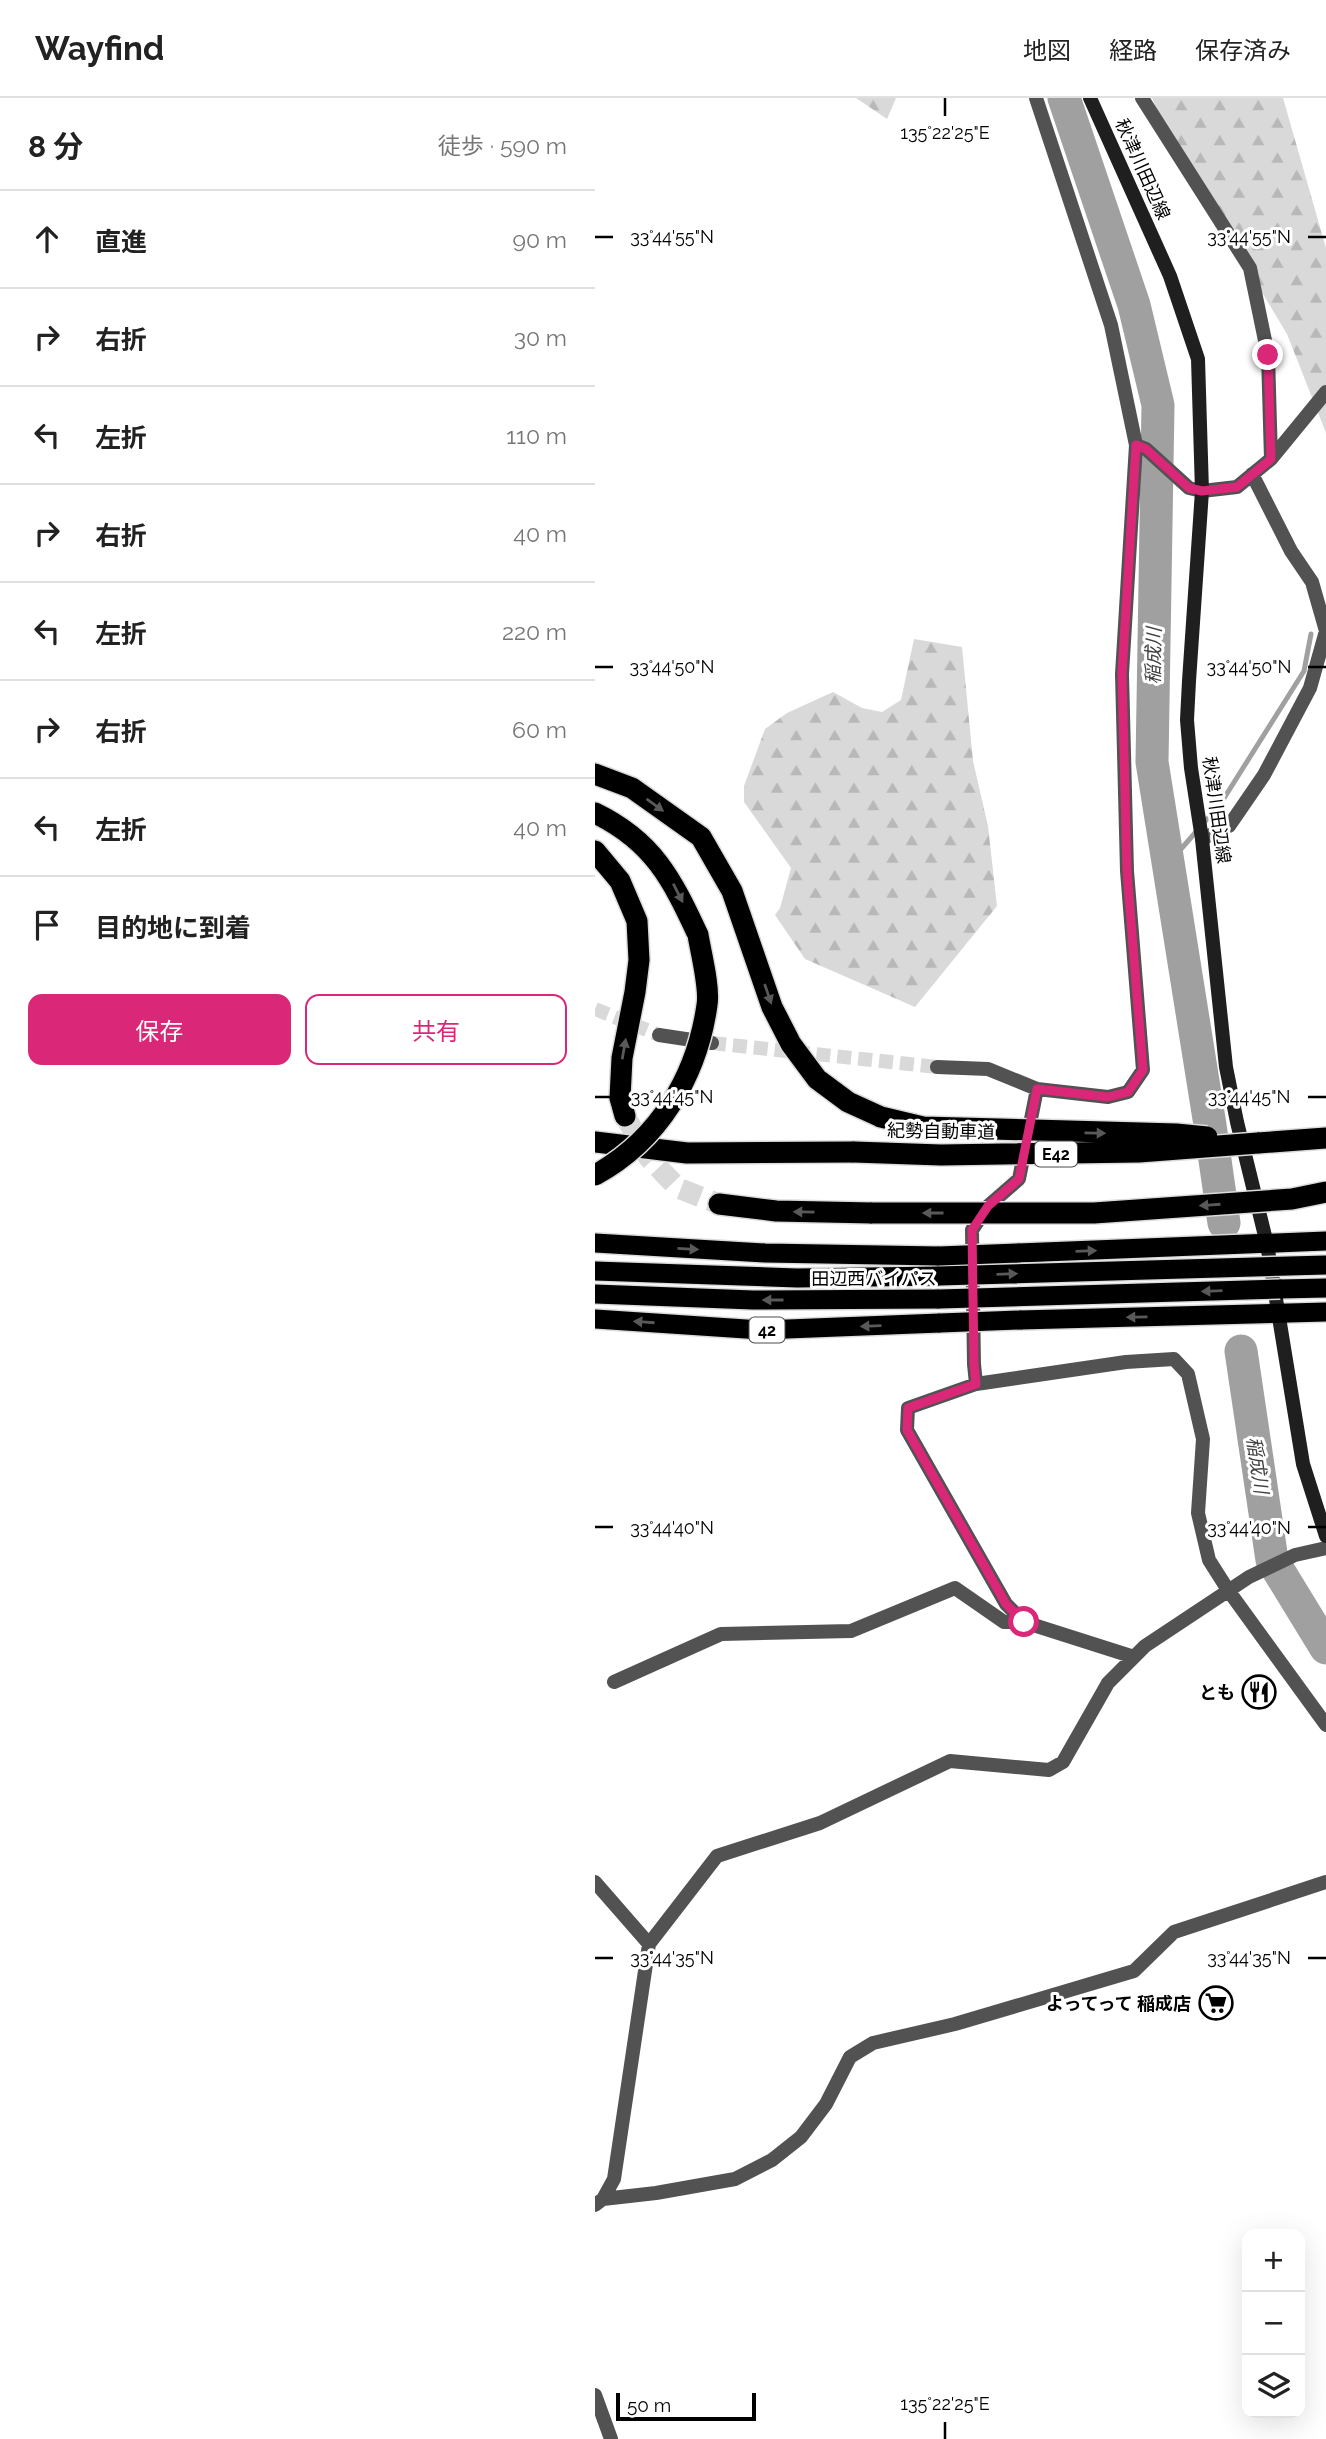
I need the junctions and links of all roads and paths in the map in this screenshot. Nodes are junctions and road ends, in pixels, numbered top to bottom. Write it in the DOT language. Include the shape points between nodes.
graph roads {
  1 [pos="1036,98"];
  2 [pos="1090,98"];
  3 [pos="1142,98"];
  4 [pos="1326,392"];
  5 [pos="1141,447"];
  6 [pos="1271,459"];
  7 [pos="1252,474"];
  8 [pos="1196,489"];
  9 [pos="1326,631"];
  10 [pos="595,774"];
  11 [pos="595,813"];
  12 [pos="1202,839"];
  13 [pos="595,851"];
  14 [pos="659,1035"];
  15 [pos="712,1043"];
  16 [pos="937,1067"];
  17 [pos="1037,1089"];
  18 [pos="625,1116"];
  19 [pos="1326,1138"];
  20 [pos="595,1142"];
  21 [pos="1258,1143"];
  22 [pos="595,1175"];
  23 [pos="1326,1192"];
  24 [pos="719,1205"];
  25 [pos="1324,1239"];
  26 [pos="595,1243"];
  27 [pos="1267,1244"];
  28 [pos="1326,1265"];
  29 [pos="595,1271"];
  30 [pos="1326,1288"];
  31 [pos="595,1294"];
  32 [pos="1326,1312"];
  33 [pos="1278,1314"];
  34 [pos="595,1319"];
  35 [pos="976,1384"];
  36 [pos="1326,1536"];
  37 [pos="1326,1548"];
  38 [pos="1228,1591"];
  39 [pos="1024,1622"];
  40 [pos="1134,1657"];
  41 [pos="614,1682"];
  42 [pos="1326,1726"];
  43 [pos="595,1882"];
  44 [pos="1326,1882"];
  45 [pos="649,1944"];
  46 [pos="599,2202"];
  47 [pos="595,2395"];
  48 [pos="611,2439"];
  1 -- 5 [label="street" via="1111,325"];
  2 -- 8 [label="main road, 秋津川田辺線" via="1170,276 1198,359"];
  3 -- 6 [label="street" via="1250,268 1268,355"];
  4 -- 6 [label="street"];
  5 -- 8 [label="street"];
  5 -- 17 [label="street" via="1122,674 1127,872 1143,1070 1128,1092 1108,1097"];
  6 -- 7 [label="street"];
  7 -- 8 [label="street" via="1237,487"];
  7 -- 9 [label="street" via="1312,582"];
  8 -- 12 [label="main road, 秋津川田辺線" via="1187,720"];
  9 -- 12 [label="street" via="1310,688 1264,775 1229,826"];
  10 -- 21 [label="highway, one-way, bridge" via="632,788 701,837 732,891 772,1007 791,1044 817,1079 848,1102 881,1117 923,1127 1176,1134"];
  11 -- 22 [label="highway, one-way, bridge" via="619,825 649,850 675,886 698,935 708,1003 689,1074 654,1129 617,1163"];
  12 -- 27 [label="main road, 秋津川田辺線" via="1226,1067"];
  18 -- 13 [label="highway, one-way" via="620,1098 622,1058 639,960 637,921 620,881"];
  14 -- 15 [label="street"];
  16 -- 17 [label="street" via="988,1069"];
  17 -- 35 [label="street" via="1019,1179 988,1206 972,1230"];
  19 -- 21 [label="highway, 紀勢自動車道 / E42"];
  20 -- 21 [label="highway, 紀勢自動車道 / E42, bridge" via="687,1153 941,1155 1126,1153"];
  23 -- 24 [label="highway, one-way, bridge" via="1292,1199 1094,1213 776,1211"];
  25 -- 27 [label="highway"];
  26 -- 27 [label="highway, one-way, bridge" via="765,1253 939,1256"];
  27 -- 33 [label="main road, 秋津川田辺線"];
  29 -- 28 [label="highway, 田辺西バイパス, one-way, bridge" via="797,1278"];
  30 -- 31 [label="highway, 田辺西バイパス / 42, one-way, bridge" via="939,1299 753,1300"];
  32 -- 33 [label="highway"];
  33 -- 34 [label="highway, 42, one-way, bridge" via="761,1330"];
  33 -- 36 [label="main road, 秋津川田辺線" via="1303,1464"];
  35 -- 38 [label="street" via="1174,1359 1188,1374 1203,1439 1198,1513 1209,1559"];
  35 -- 39 [label="street" via="908,1408 907,1430 1006,1604"];
  37 -- 38 [label="street" via="1295,1555"];
  38 -- 40 [label="street"];
  38 -- 42 [label="street"];
  39 -- 40 [label="street"];
  39 -- 41 [label="street" via="1004,1622 955,1588 851,1631 721,1634"];
  40 -- 45 [label="street" via="1108,1683 1063,1762 1049,1770 950,1762 820,1823 717,1856"];
  43 -- 45 [label="street"];
  44 -- 46 [label="street" via="1174,1932 1134,1971 873,2043 850,2057 826,2104 801,2137 772,2160 735,2179"];
  45 -- 46 [label="street" via="614,2179"];
  47 -- 48 [label="street"];
}
